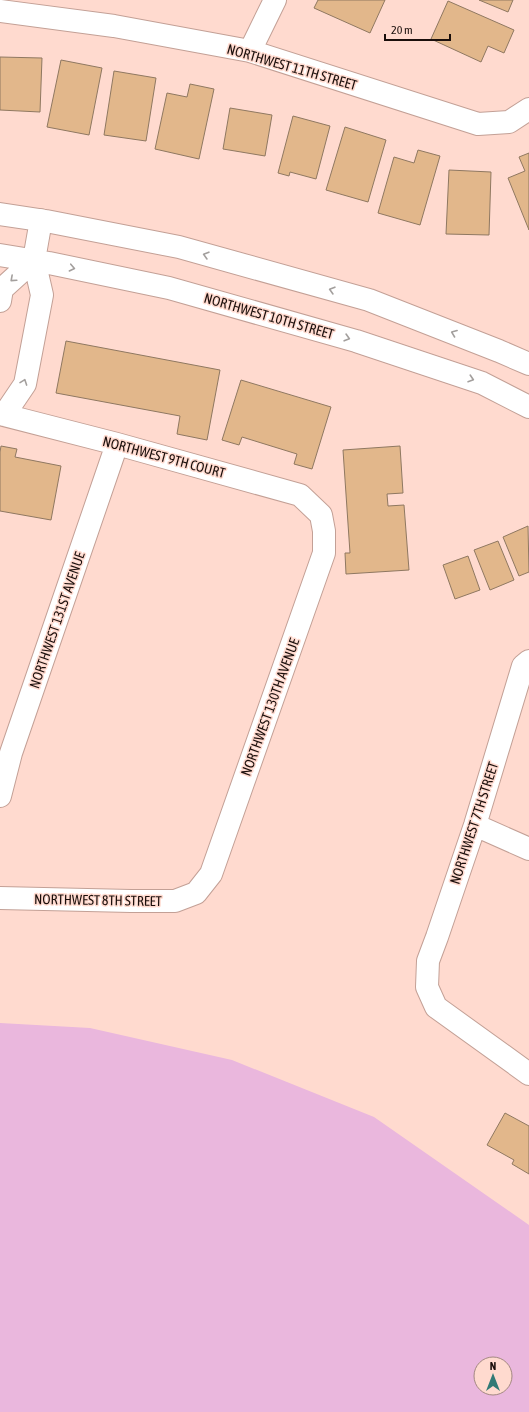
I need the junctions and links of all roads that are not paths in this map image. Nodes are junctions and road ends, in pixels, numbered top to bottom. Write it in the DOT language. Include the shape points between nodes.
graph roads {
  1 [pos="275,0"];
  2 [pos="0,11"];
  3 [pos="250,51"];
  4 [pos="529,109"];
  5 [pos="0,214"];
  6 [pos="41,220"];
  7 [pos="0,255"];
  8 [pos="34,260"];
  9 [pos="0,301"];
  10 [pos="529,364"];
  11 [pos="529,407"];
  12 [pos="1,412"];
  13 [pos="117,444"];
  14 [pos="320,515"];
  15 [pos="529,661"];
  16 [pos="0,796"];
  17 [pos="475,825"];
  18 [pos="529,849"];
  19 [pos="196,893"];
  20 [pos="0,898"];
  21 [pos="529,1074"];
  1 -- 3 [label="street"];
  2 -- 3 [label="street, NORTHWEST 11TH STREET" via="114,26"];
  3 -- 4 [label="street, NORTHWEST 11TH STREET" via="478,124 509,122"];
  5 -- 6 [label="street"];
  6 -- 8 [label="street"];
  10 -- 6 [label="street, one-way" via="369,300 180,247"];
  7 -- 8 [label="street, NORTHWEST 10TH STREET"];
  8 -- 9 [label="street, one-way" via="2,289"];
  8 -- 11 [label="street, NORTHWEST 10TH STREET, one-way" via="169,288 356,341 482,383"];
  12 -- 8 [label="street, one-way" via="25,384 42,295"];
  12 -- 13 [label="street, NORTHWEST 9TH COURT"];
  13 -- 14 [label="street, NORTHWEST 9TH COURT" via="300,495"];
  13 -- 16 [label="street, NORTHWEST 131ST AVENUE" via="11,753"];
  14 -- 19 [label="street, NORTHWEST 130TH AVENUE" via="324,531 324,553 211,874"];
  15 -- 17 [label="street, NORTHWEST 7TH STREET" via="523,666"];
  17 -- 18 [label="street"];
  17 -- 21 [label="street, NORTHWEST 7TH STREET" via="428,961 427,987 436,1007"];
  19 -- 20 [label="street, NORTHWEST 8TH STREET" via="175,901"];
}
